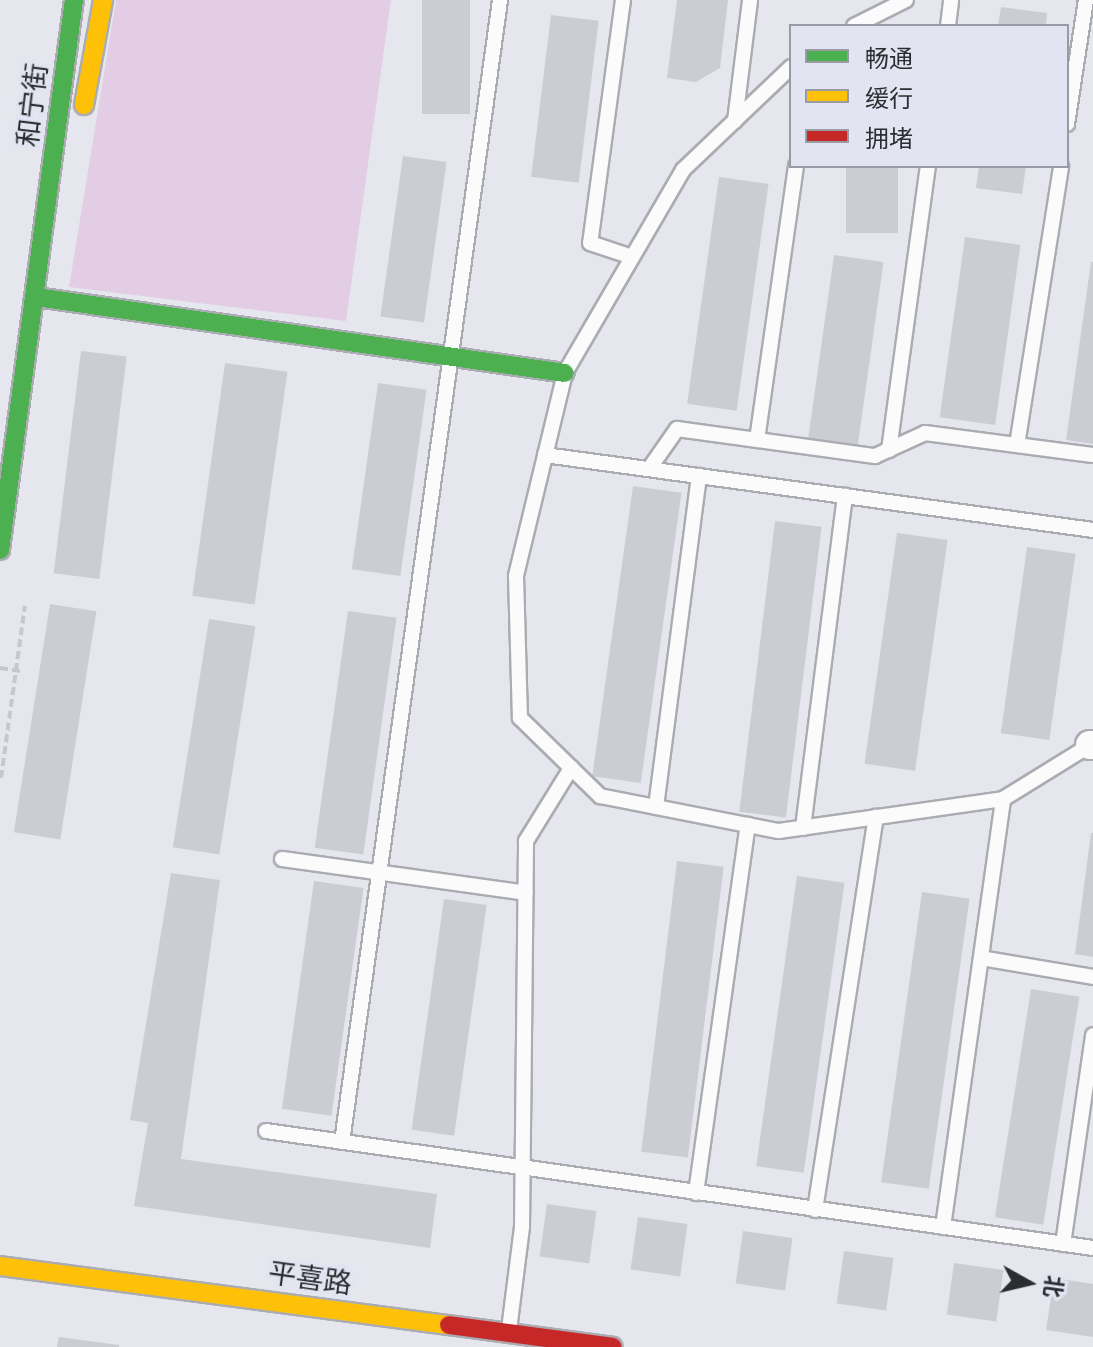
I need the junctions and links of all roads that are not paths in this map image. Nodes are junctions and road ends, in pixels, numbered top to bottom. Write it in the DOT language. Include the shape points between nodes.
graph roads {
  1 [pos="74,0"];
  2 [pos="103,0"];
  3 [pos="500,0"];
  4 [pos="623,0"];
  5 [pos="750,0"];
  6 [pos="906,0"];
  7 [pos="951,0"];
  8 [pos="1086,0"];
  9 [pos="883,6"];
  10 [pos="857,24"];
  11 [pos="948,24"];
  12 [pos="789,69"];
  13 [pos="1069,111"];
  14 [pos="735,121"];
  15 [pos="796,168"];
  16 [pos="928,168"];
  17 [pos="1061,168"];
  18 [pos="54,169"];
  19 [pos="632,257"];
  20 [pos="36,297"];
  21 [pos="454,357"];
  22 [pos="565,373"];
  23 [pos="757,440"];
  24 [pos="1017,445"];
  25 [pos="889,450"];
  26 [pos="545,455"];
  27 [pos="1093,455"];
  28 [pos="649,469"];
  29 [pos="699,476"];
  30 [pos="845,496"];
  31 [pos="1093,530"];
  32 [pos="0,550"];
  33 [pos="1092,744"];
  34 [pos="571,768"];
  35 [pos="1003,799"];
  36 [pos="656,807"];
  37 [pos="876,817"];
  38 [pos="748,825"];
  39 [pos="803,828"];
  40 [pos="282,859"];
  41 [pos="383,873"];
  42 [pos="526,893"];
  43 [pos="981,958"];
  44 [pos="1093,977"];
  45 [pos="1093,1035"];
  46 [pos="266,1131"];
  47 [pos="342,1142"];
  48 [pos="523,1169"];
  49 [pos="696,1193"];
  50 [pos="815,1210"];
  51 [pos="943,1227"];
  52 [pos="1063,1244"];
  53 [pos="1093,1248"];
  54 [pos="0,1266"];
  55 [pos="509,1333"];
  56 [pos="613,1347"];
  1 -- 18 [label="street, 和宁街"];
  2 -- 18 [label="street" via="88,96"];
  3 -- 21 [label="lane"];
  4 -- 19 [label="lane" via="590,243"];
  5 -- 14 [label="lane"];
  6 -- 9 [label="lane"];
  7 -- 11 [label="lane"];
  8 -- 13 [label="lane"];
  9 -- 10 [label="lane"];
  12 -- 14 [label="lane"];
  14 -- 19 [label="lane" via="683,170"];
  15 -- 23 [label="lane"];
  16 -- 25 [label="lane"];
  17 -- 24 [label="lane"];
  18 -- 20 [label="street, 和宁街"];
  19 -- 22 [label="lane"];
  20 -- 21 [label="street"];
  20 -- 32 [label="street, 和宁街"];
  21 -- 22 [label="street"];
  21 -- 41 [label="lane"];
  22 -- 26 [label="lane"];
  23 -- 25 [label="lane" via="875,456"];
  23 -- 28 [label="lane" via="677,429"];
  24 -- 25 [label="lane" via="925,433"];
  24 -- 27 [label="lane"];
  26 -- 28 [label="lane"];
  26 -- 34 [label="lane" via="516,576 520,718"];
  28 -- 29 [label="lane"];
  29 -- 30 [label="lane"];
  29 -- 36 [label="lane"];
  30 -- 31 [label="lane"];
  30 -- 39 [label="lane"];
  33 -- 35 [label="lane"];
  34 -- 36 [label="lane" via="600,796"];
  34 -- 42 [label="lane" via="526,841"];
  35 -- 37 [label="lane"];
  35 -- 43 [label="lane"];
  36 -- 38 [label="lane"];
  37 -- 39 [label="lane"];
  37 -- 50 [label="lane"];
  38 -- 39 [label="lane"];
  38 -- 49 [label="lane"];
  40 -- 41 [label="lane"];
  41 -- 42 [label="lane"];
  41 -- 47 [label="lane"];
  42 -- 48 [label="lane"];
  43 -- 44 [label="lane"];
  43 -- 51 [label="lane"];
  45 -- 52 [label="lane"];
  46 -- 47 [label="lane"];
  47 -- 48 [label="lane"];
  48 -- 49 [label="lane"];
  48 -- 55 [label="lane"];
  49 -- 50 [label="lane"];
  50 -- 51 [label="lane"];
  51 -- 52 [label="lane"];
  52 -- 53 [label="lane"];
  54 -- 55 [label="street, 平喜路"];
  55 -- 56 [label="street, 平喜路"];
}
